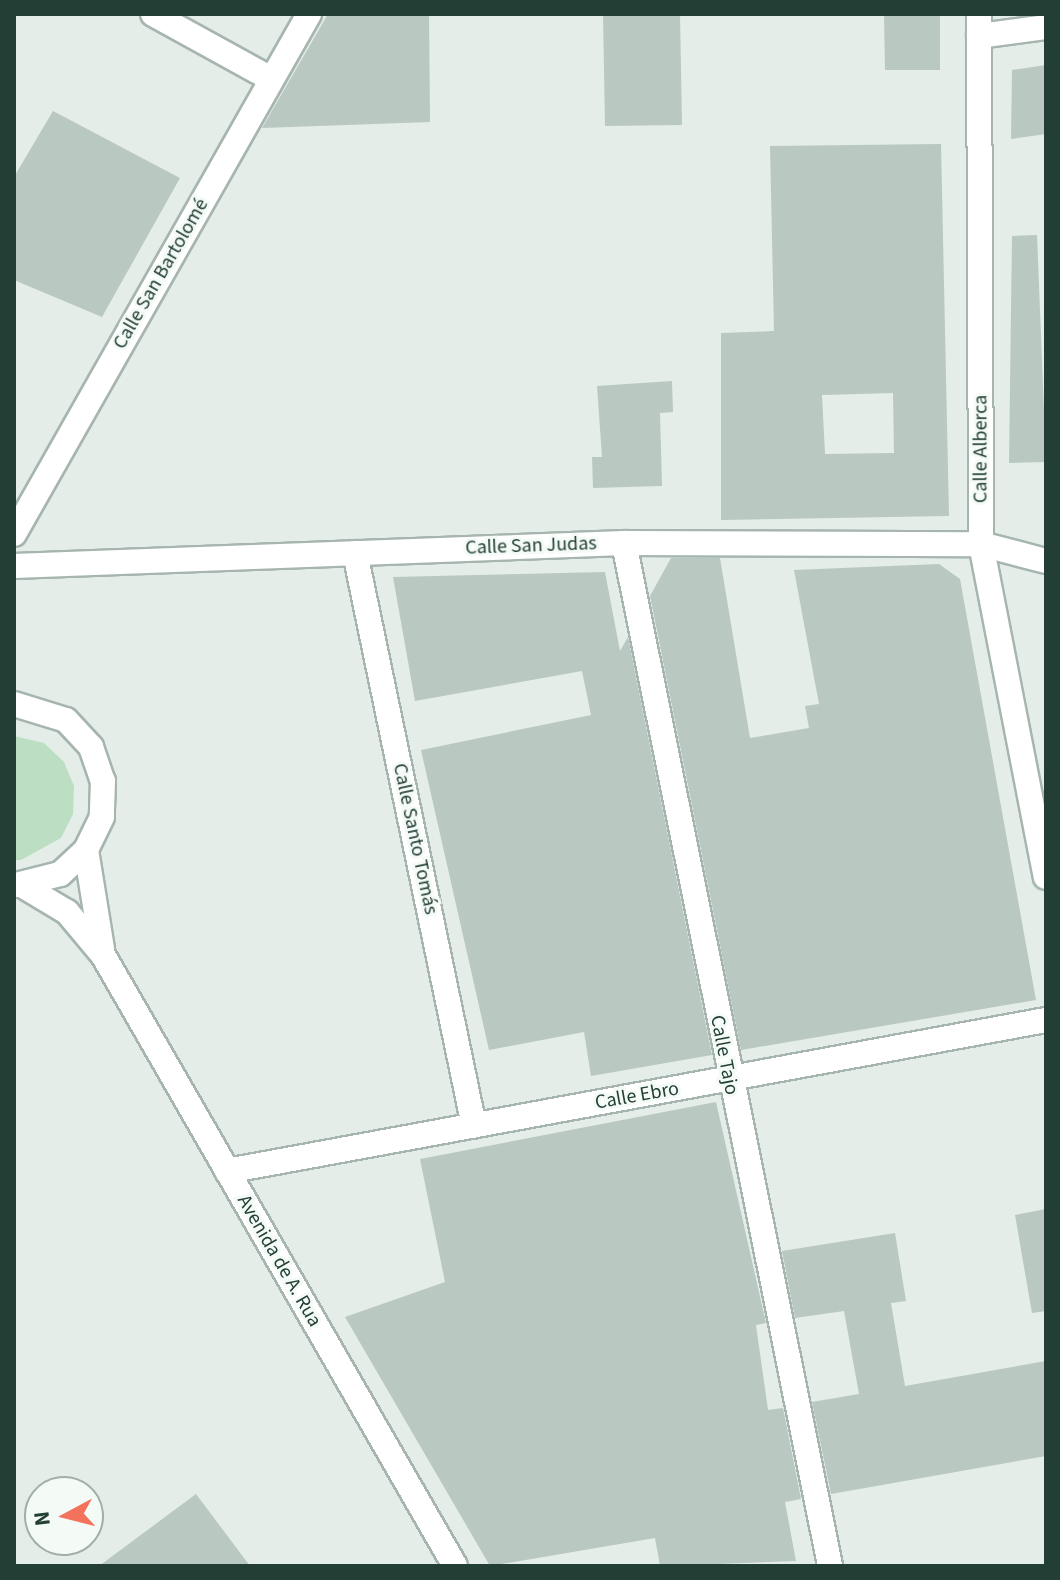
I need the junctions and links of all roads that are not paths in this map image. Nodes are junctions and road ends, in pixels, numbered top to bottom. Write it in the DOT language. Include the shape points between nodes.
graph roads {
  1 [pos="153,14"];
  2 [pos="309,14"];
  3 [pos="979,25"];
  4 [pos="1046,27"];
  5 [pos="271,79"];
  6 [pos="14,534"];
  7 [pos="624,543"];
  8 [pos="981,544"];
  9 [pos="355,553"];
  10 [pos="1046,561"];
  11 [pos="14,566"];
  12 [pos="14,704"];
  13 [pos="86,850"];
  14 [pos="1046,877"];
  15 [pos="20,886"];
  16 [pos="103,955"];
  17 [pos="1046,1020"];
  18 [pos="729,1079"];
  19 [pos="474,1126"];
  20 [pos="227,1171"];
  21 [pos="455,1566"];
  22 [pos="830,1566"];
  1 -- 5 [label="street"];
  2 -- 5 [label="street, Calle San Bartolomé"];
  3 -- 4 [label="street"];
  3 -- 8 [label="street, Calle Alberca"];
  5 -- 6 [label="street, Calle San Bartolomé"];
  7 -- 8 [label="street, Calle San Judas"];
  7 -- 9 [label="street, Calle San Judas"];
  7 -- 18 [label="street, Calle Tajo"];
  8 -- 10 [label="street, Calle San Judas"];
  8 -- 14 [label="street, Calle Alberca"];
  9 -- 11 [label="street, Calle San Judas"];
  9 -- 19 [label="street, Calle Santo Tomás"];
  12 -- 13 [label="street" via="66,720 91,747 103,781 102,805"];
  13 -- 15 [label="street" via="60,874"];
  13 -- 16 [label="street, Avenida de A. Rua" via="88,897"];
  15 -- 16 [label="street, Avenida de A. Rua" via="67,912"];
  16 -- 20 [label="street, Avenida de A. Rua"];
  17 -- 18 [label="street, Calle Ebro"];
  18 -- 19 [label="street, Calle Ebro"];
  18 -- 22 [label="street, Calle Tajo"];
  19 -- 20 [label="street, Calle Ebro"];
  20 -- 21 [label="street, Avenida de A. Rua"];
}
